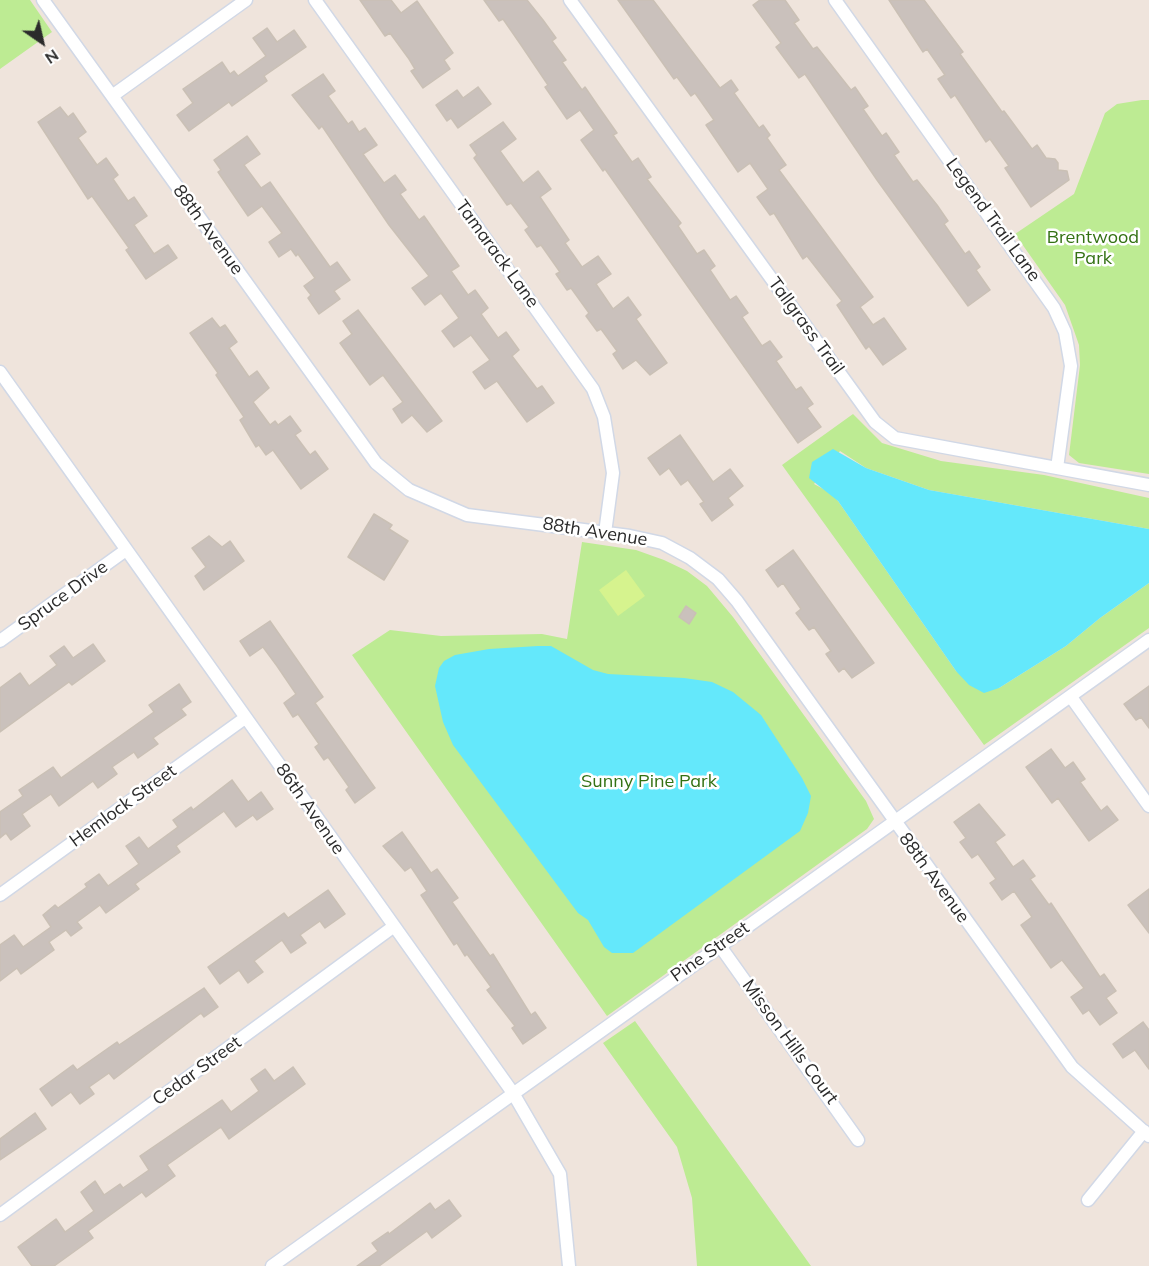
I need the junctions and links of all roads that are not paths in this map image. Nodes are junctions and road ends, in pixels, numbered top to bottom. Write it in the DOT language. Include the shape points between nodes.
graph roads {
  1 [pos="43,0"];
  2 [pos="246,0"];
  3 [pos="315,0"];
  4 [pos="570,0"];
  5 [pos="835,0"];
  6 [pos="112,96"];
  7 [pos="0,372"];
  8 [pos="1057,468"];
  9 [pos="1149,485"];
  10 [pos="605,533"];
  11 [pos="126,550"];
  12 [pos="1149,640"];
  13 [pos="0,641"];
  14 [pos="1071,696"];
  15 [pos="245,718"];
  16 [pos="1149,806"];
  17 [pos="895,822"];
  18 [pos="0,894"];
  19 [pos="393,927"];
  20 [pos="720,946"];
  21 [pos="513,1092"];
  22 [pos="1146,1133"];
  23 [pos="858,1140"];
  24 [pos="1088,1200"];
  25 [pos="0,1215"];
  26 [pos="272,1266"];
  27 [pos="569,1266"];
  1 -- 6 [label="street, 88th Avenue"];
  2 -- 6 [label="street"];
  3 -- 10 [label="street, Tamarack Lane" via="593,389 604,417 613,473"];
  4 -- 8 [label="street, Tallgrass Trail" via="875,422 895,438"];
  5 -- 8 [label="street, Legend Trail Lane" via="1054,308 1065,332 1071,366"];
  6 -- 10 [label="street, 88th Avenue" via="363,447 391,476 423,498 467,515"];
  7 -- 11 [label="street, 86th Avenue"];
  8 -- 9 [label="street, Tallgrass Trail"];
  10 -- 17 [label="street, 88th Avenue" via="662,543 718,579"];
  11 -- 13 [label="street, Spruce Drive"];
  11 -- 15 [label="street, 86th Avenue"];
  12 -- 14 [label="street, Pine Street"];
  14 -- 16 [label="street"];
  14 -- 17 [label="street, Pine Street"];
  15 -- 18 [label="street, Hemlock Street"];
  15 -- 19 [label="street, 86th Avenue"];
  17 -- 20 [label="street, Pine Street"];
  17 -- 22 [label="street, 88th Avenue" via="1072,1067"];
  19 -- 21 [label="street, 86th Avenue"];
  19 -- 25 [label="street, Cedar Street"];
  20 -- 21 [label="street, Pine Street"];
  20 -- 23 [label="street, Misson Hills Court"];
  21 -- 26 [label="street, Pine Street"];
  21 -- 27 [label="street, 86th Avenue" via="560,1174"];
  22 -- 24 [label="street"];
}
